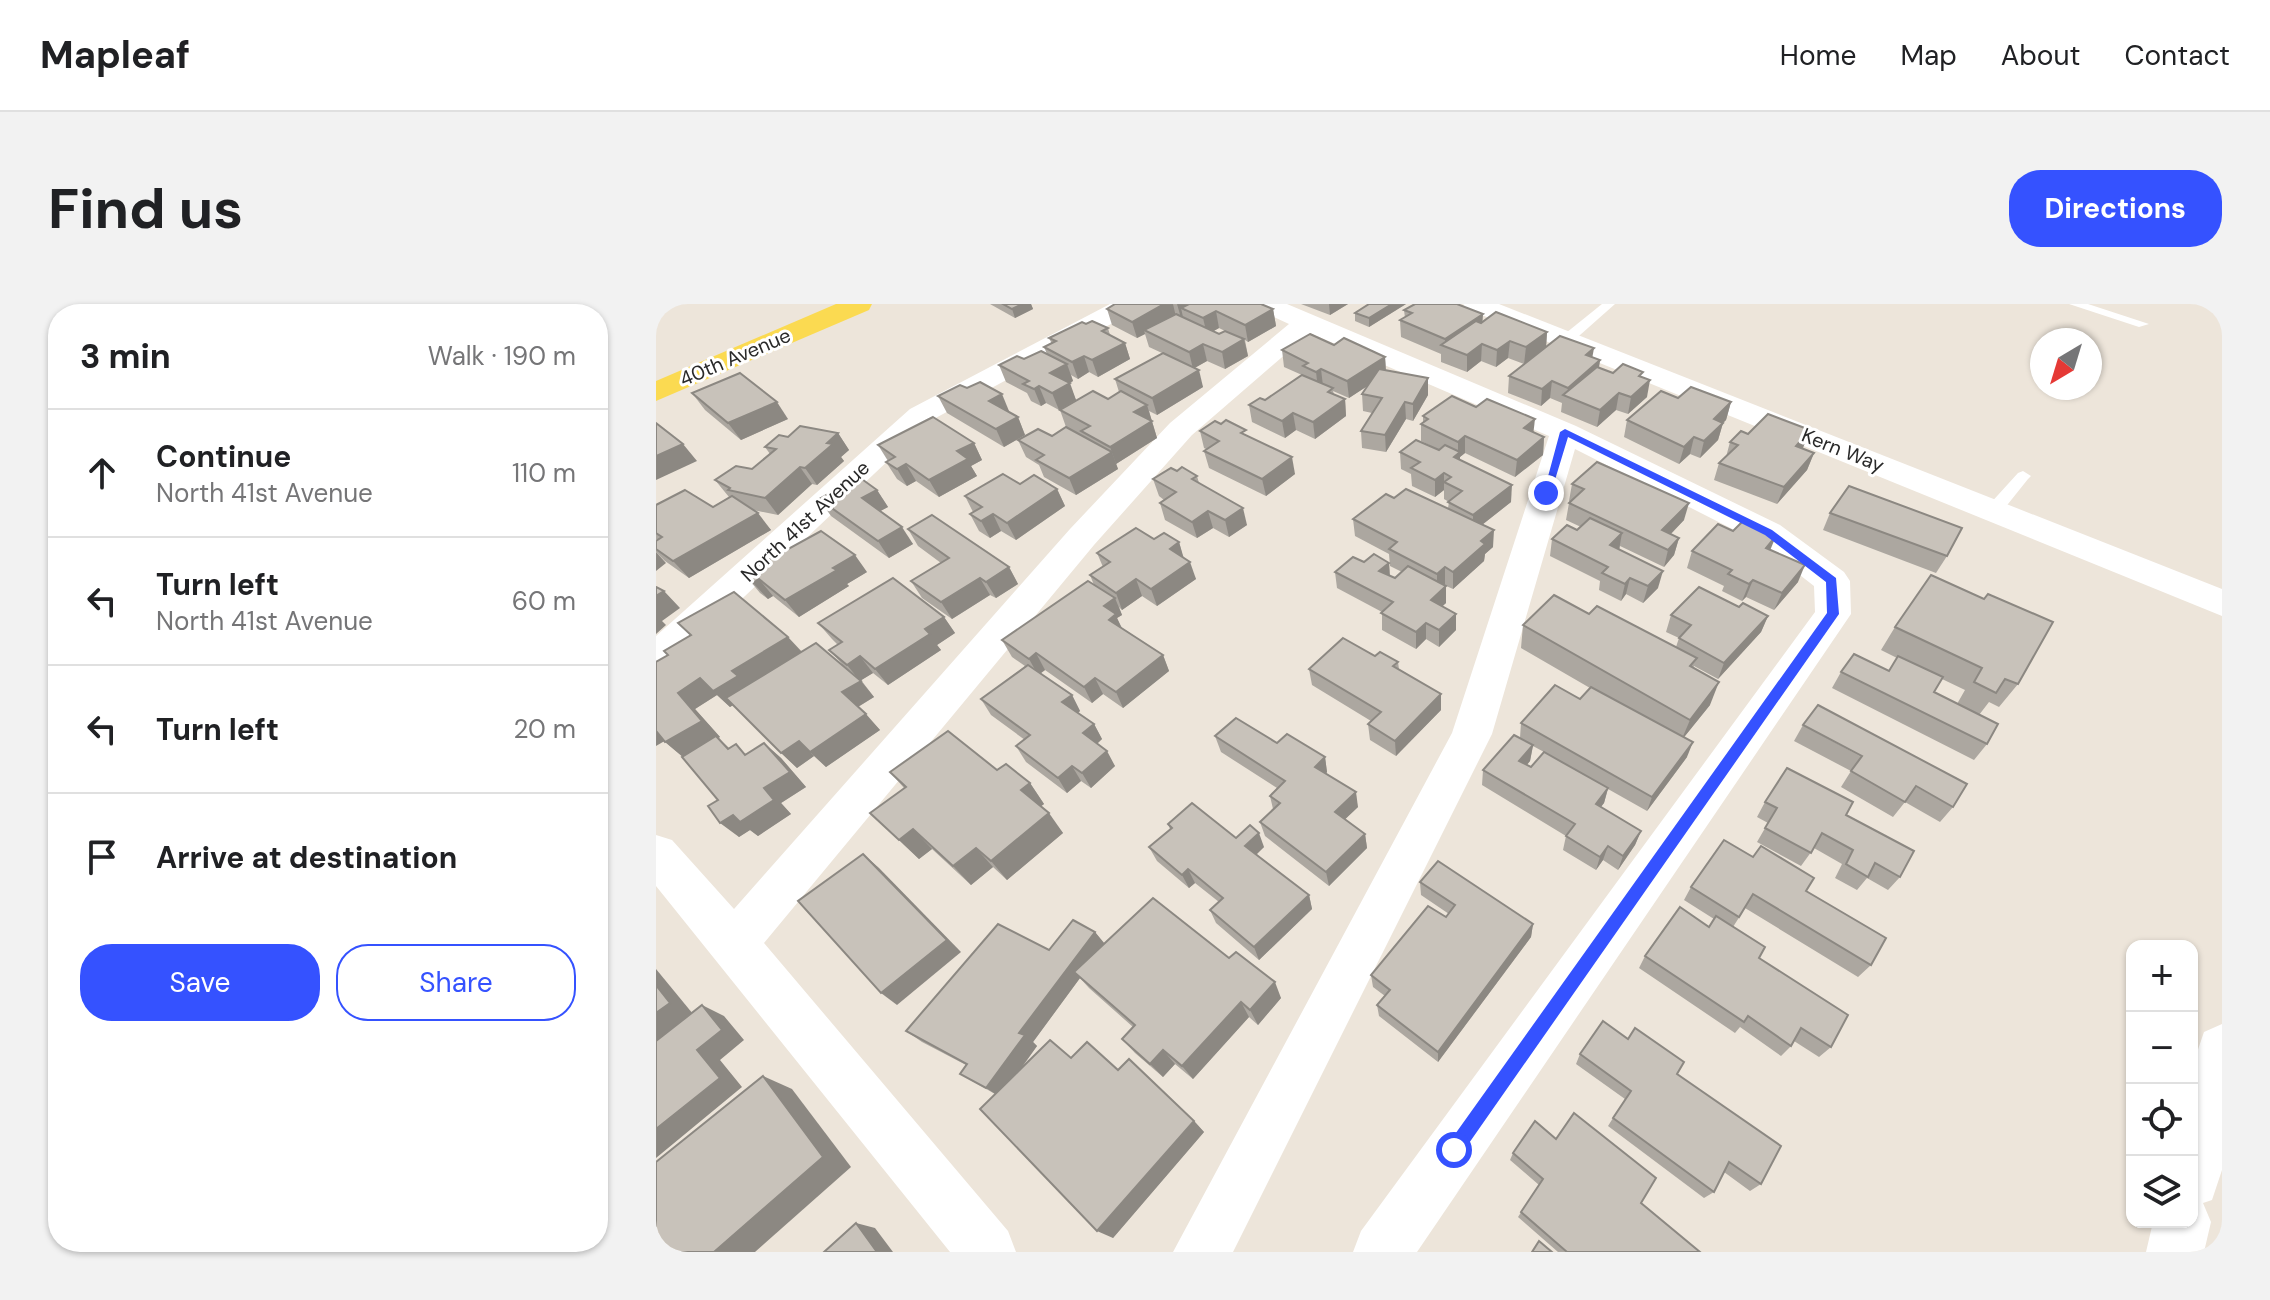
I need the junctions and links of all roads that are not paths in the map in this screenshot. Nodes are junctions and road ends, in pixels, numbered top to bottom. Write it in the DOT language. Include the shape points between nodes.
graph roads {
  1 [pos="859,304"];
  2 [pos="1130,304"];
  3 [pos="1265,304"];
  4 [pos="1476,304"];
  5 [pos="1609,304"];
  6 [pos="2075,304"];
  7 [pos="1307,322"];
  8 [pos="2143,324"];
  9 [pos="1566,340"];
  10 [pos="656,392"];
  11 [pos="1565,432"];
  12 [pos="2023,476"];
  13 [pos="1994,510"];
  14 [pos="2222,603"];
  15 [pos="656,658"];
  16 [pos="656,854"];
  17 [pos="734,943"];
  18 [pos="2222,1050"];
  19 [pos="2198,1156"];
  20 [pos="2181,1228"];
  21 [pos="987,1252"];
  22 [pos="1202,1252"];
  23 [pos="1382,1252"];
  24 [pos="2175,1252"];
  1 -- 10 [label="main road, 40th Avenue"];
  2 -- 15 [label="street, North 41st Avenue" via="920,415"];
  3 -- 7 [label="street"];
  4 -- 9 [label="street, Kern Way"];
  5 -- 9 [label="lane"];
  6 -- 8 [label="lane"];
  7 -- 11 [label="street"];
  7 -- 17 [label="street" via="1161,450"];
  9 -- 13 [label="street, Kern Way"];
  11 -- 22 [label="street" via="1472,734"];
  11 -- 23 [label="street" via="1768,533 1832,581 1833,614"];
  12 -- 13 [label="lane"];
  13 -- 14 [label="street, Kern Way"];
  16 -- 17 [label="street"];
  17 -- 21 [label="street"];
  18 -- 19 [label="street"];
  20 -- 24 [label="street"];
}
